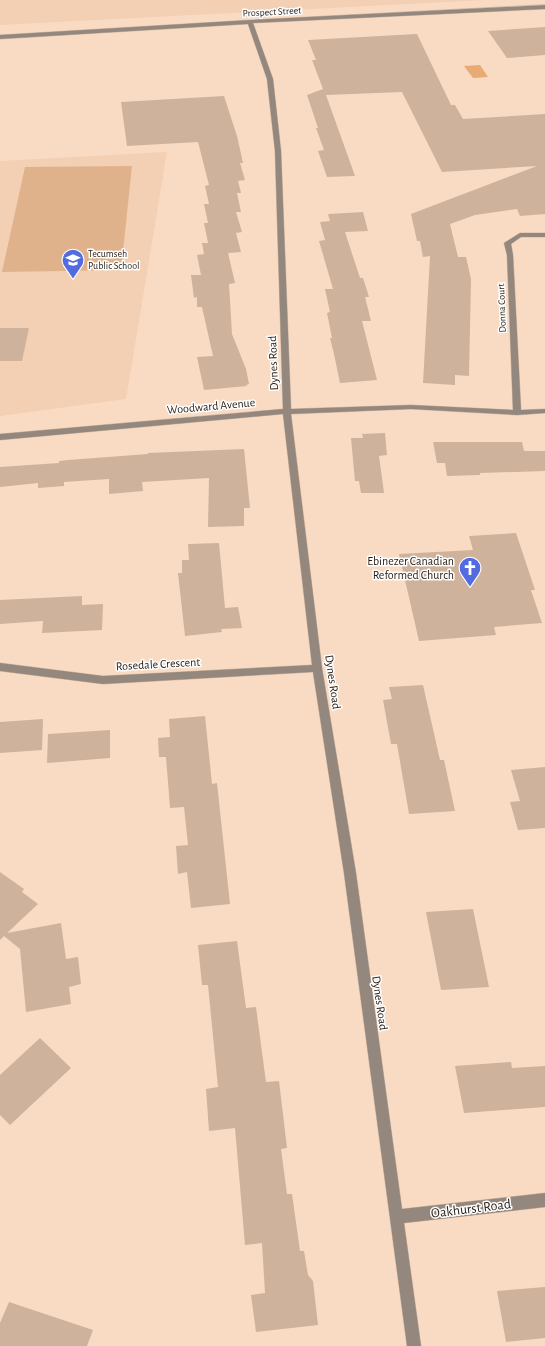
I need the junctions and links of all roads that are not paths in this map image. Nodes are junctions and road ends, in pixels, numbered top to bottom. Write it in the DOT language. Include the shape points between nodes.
graph roads {
  1 [pos="545,7"];
  2 [pos="250,22"];
  3 [pos="0,37"];
  4 [pos="545,235"];
  5 [pos="545,411"];
  6 [pos="287,412"];
  7 [pos="516,413"];
  8 [pos="0,437"];
  9 [pos="0,667"];
  10 [pos="317,668"];
  11 [pos="545,1200"];
  12 [pos="396,1217"];
  13 [pos="414,1346"];
  1 -- 2 [label="street, Prospect Street"];
  2 -- 3 [label="street, Prospect Street"];
  2 -- 6 [label="street, Dynes Road" via="270,79 278,151"];
  4 -- 7 [label="street, Donna Court" via="520,235 507,243 510,255"];
  5 -- 7 [label="street, Woodward Avenue"];
  6 -- 7 [label="street, Woodward Avenue" via="410,407"];
  6 -- 8 [label="street, Woodward Avenue"];
  6 -- 10 [label="street, Dynes Road"];
  9 -- 10 [label="street, Rosedale Crescent" via="103,680"];
  10 -- 12 [label="street, Dynes Road" via="350,873"];
  11 -- 12 [label="street, Oakhurst Road"];
  12 -- 13 [label="street, Dynes Road"];
}
